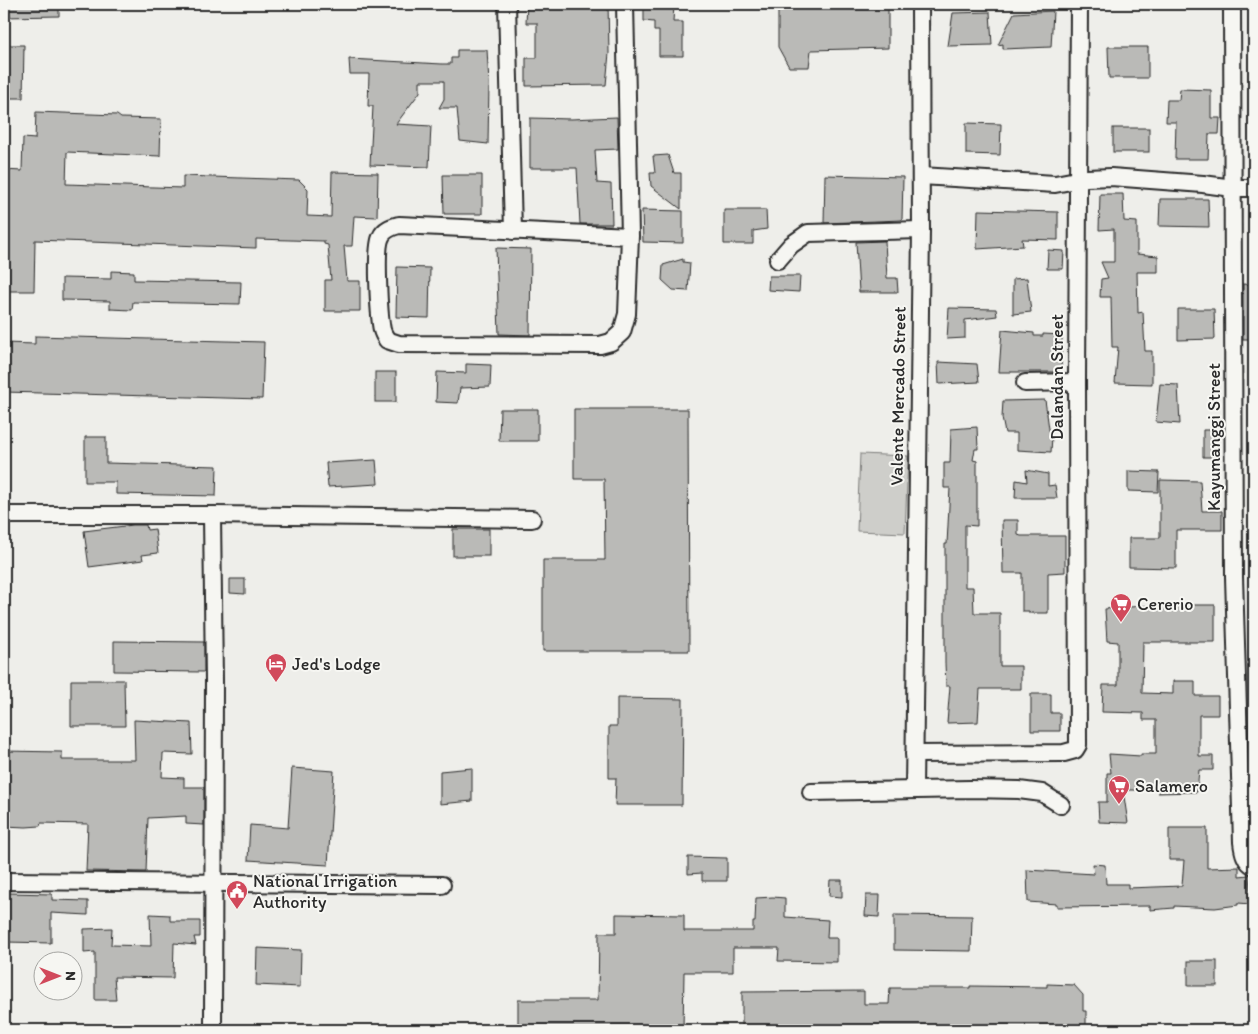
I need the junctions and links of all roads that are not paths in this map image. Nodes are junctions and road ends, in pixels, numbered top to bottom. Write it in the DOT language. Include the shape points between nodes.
graph roads {
  1 [pos="507,4"];
  2 [pos="625,4"];
  3 [pos="920,4"];
  4 [pos="1079,4"];
  5 [pos="1232,4"];
  6 [pos="920,176"];
  7 [pos="1078,179"];
  8 [pos="1233,188"];
  9 [pos="1254,188"];
  10 [pos="920,230"];
  11 [pos="513,231"];
  12 [pos="630,236"];
  13 [pos="778,260"];
  14 [pos="1077,382"];
  15 [pos="1025,383"];
  16 [pos="4,515"];
  17 [pos="212,515"];
  18 [pos="532,519"];
  19 [pos="914,754"];
  20 [pos="914,789"];
  21 [pos="811,792"];
  22 [pos="1061,805"];
  23 [pos="1254,866"];
  24 [pos="4,881"];
  25 [pos="214,882"];
  26 [pos="442,885"];
  27 [pos="213,1030"];
  1 -- 11 [label="street"];
  2 -- 12 [label="street"];
  3 -- 6 [label="street, Valente Mercado Street"];
  4 -- 7 [label="street, Dalandan Street"];
  5 -- 8 [label="street, Kayumanggi Street"];
  6 -- 7 [label="street" via="1055,184"];
  6 -- 10 [label="street, Valente Mercado Street"];
  7 -- 8 [label="street" via="1111,177"];
  7 -- 14 [label="street, Dalandan Street"];
  8 -- 9 [label="street"];
  8 -- 23 [label="street, Kayumanggi Street" via="1234,576 1242,832 1244,853"];
  10 -- 13 [label="street" via="808,234 801,236"];
  10 -- 19 [label="street, Valente Mercado Street"];
  11 -- 12 [label="street"];
  11 -- 12 [label="street" via="400,225 388,228 381,236 378,250 380,320 387,340 399,344 600,345 611,342 622,332 627,314"];
  14 -- 15 [label="street"];
  14 -- 19 [label="street, Dalandan Street" via="1078,744 1075,750 1064,753"];
  16 -- 17 [label="street"];
  17 -- 18 [label="street"];
  17 -- 25 [label="street"];
  19 -- 20 [label="street, Valente Mercado Street"];
  20 -- 21 [label="street"];
  20 -- 22 [label="street" via="1025,790 1042,793"];
  24 -- 25 [label="street"];
  25 -- 26 [label="street"];
  25 -- 27 [label="street"];
}
